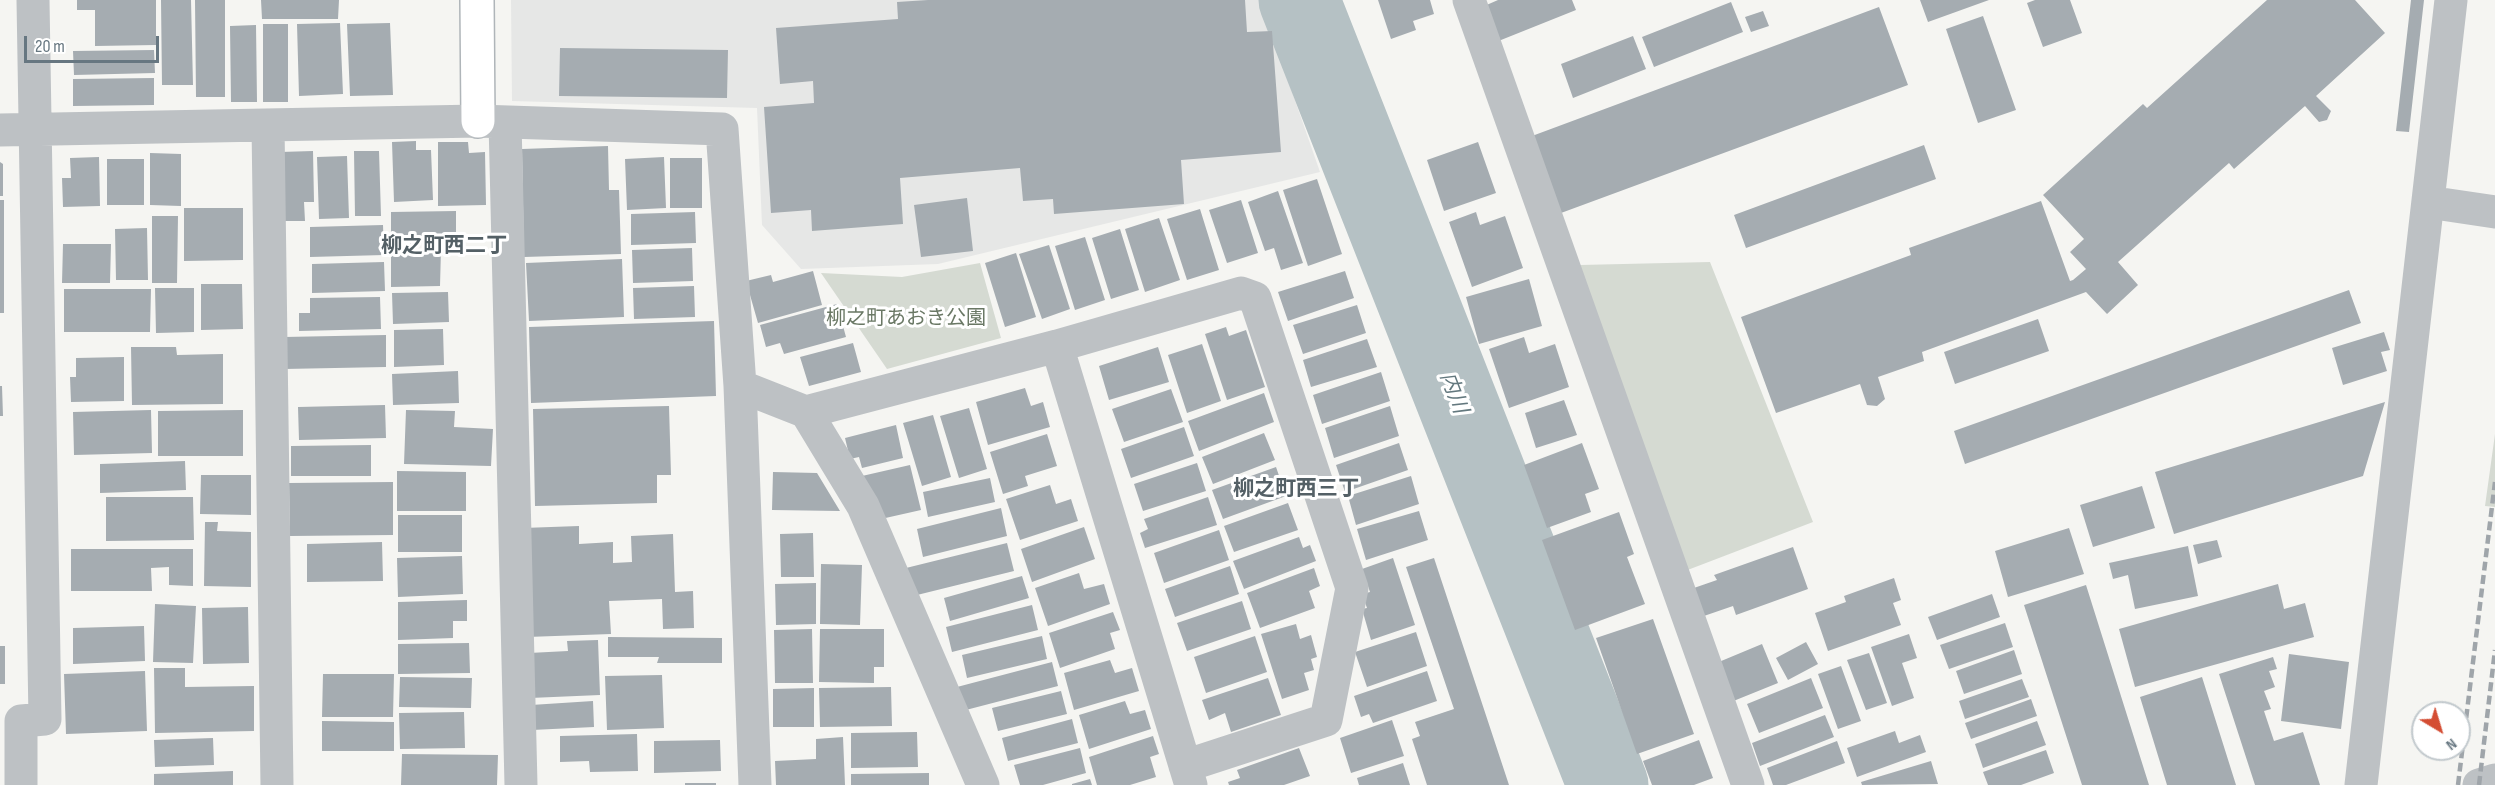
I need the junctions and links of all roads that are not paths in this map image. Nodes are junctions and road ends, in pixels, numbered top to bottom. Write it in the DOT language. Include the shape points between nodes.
graph roads {
  1 [pos="33,0"];
  2 [pos="477,0"];
  3 [pos="1469,0"];
  4 [pos="2451,0"];
  5 [pos="491,122"];
  6 [pos="268,125"];
  7 [pos="0,130"];
  8 [pos="34,130"];
  9 [pos="2428,202"];
  10 [pos="2495,212"];
  11 [pos="1057,346"];
  12 [pos="740,386"];
  13 [pos="806,412"];
  14 [pos="10,721"];
  15 [pos="1188,776"];
  16 [pos="2495,780"];
  17 [pos="21,785"];
  18 [pos="277,785"];
  19 [pos="521,785"];
  20 [pos="755,785"];
  21 [pos="982,785"];
  22 [pos="1748,785"];
  23 [pos="2361,785"];
  24 [pos="2479,785"];
  1 -- 8 [label="street"];
  2 -- 5 [label="street"];
  3 -- 22 [label="street"];
  4 -- 9 [label="street"];
  5 -- 6 [label="street"];
  5 -- 12 [label="street" via="722,129"];
  5 -- 19 [label="street"];
  6 -- 8 [label="street"];
  6 -- 18 [label="street"];
  7 -- 8 [label="street"];
  8 -- 14 [label="street" via="45,719"];
  9 -- 10 [label="street"];
  9 -- 23 [label="street"];
  11 -- 13 [label="street"];
  11 -- 15 [label="street"];
  11 -- 15 [label="street" via="1240,293 1255,298 1352,588 1326,720"];
  12 -- 13 [label="street"];
  12 -- 20 [label="street"];
  13 -- 21 [label="street" via="863,506"];
  14 -- 17 [label="street"];
  16 -- 24 [label="street"];
}
